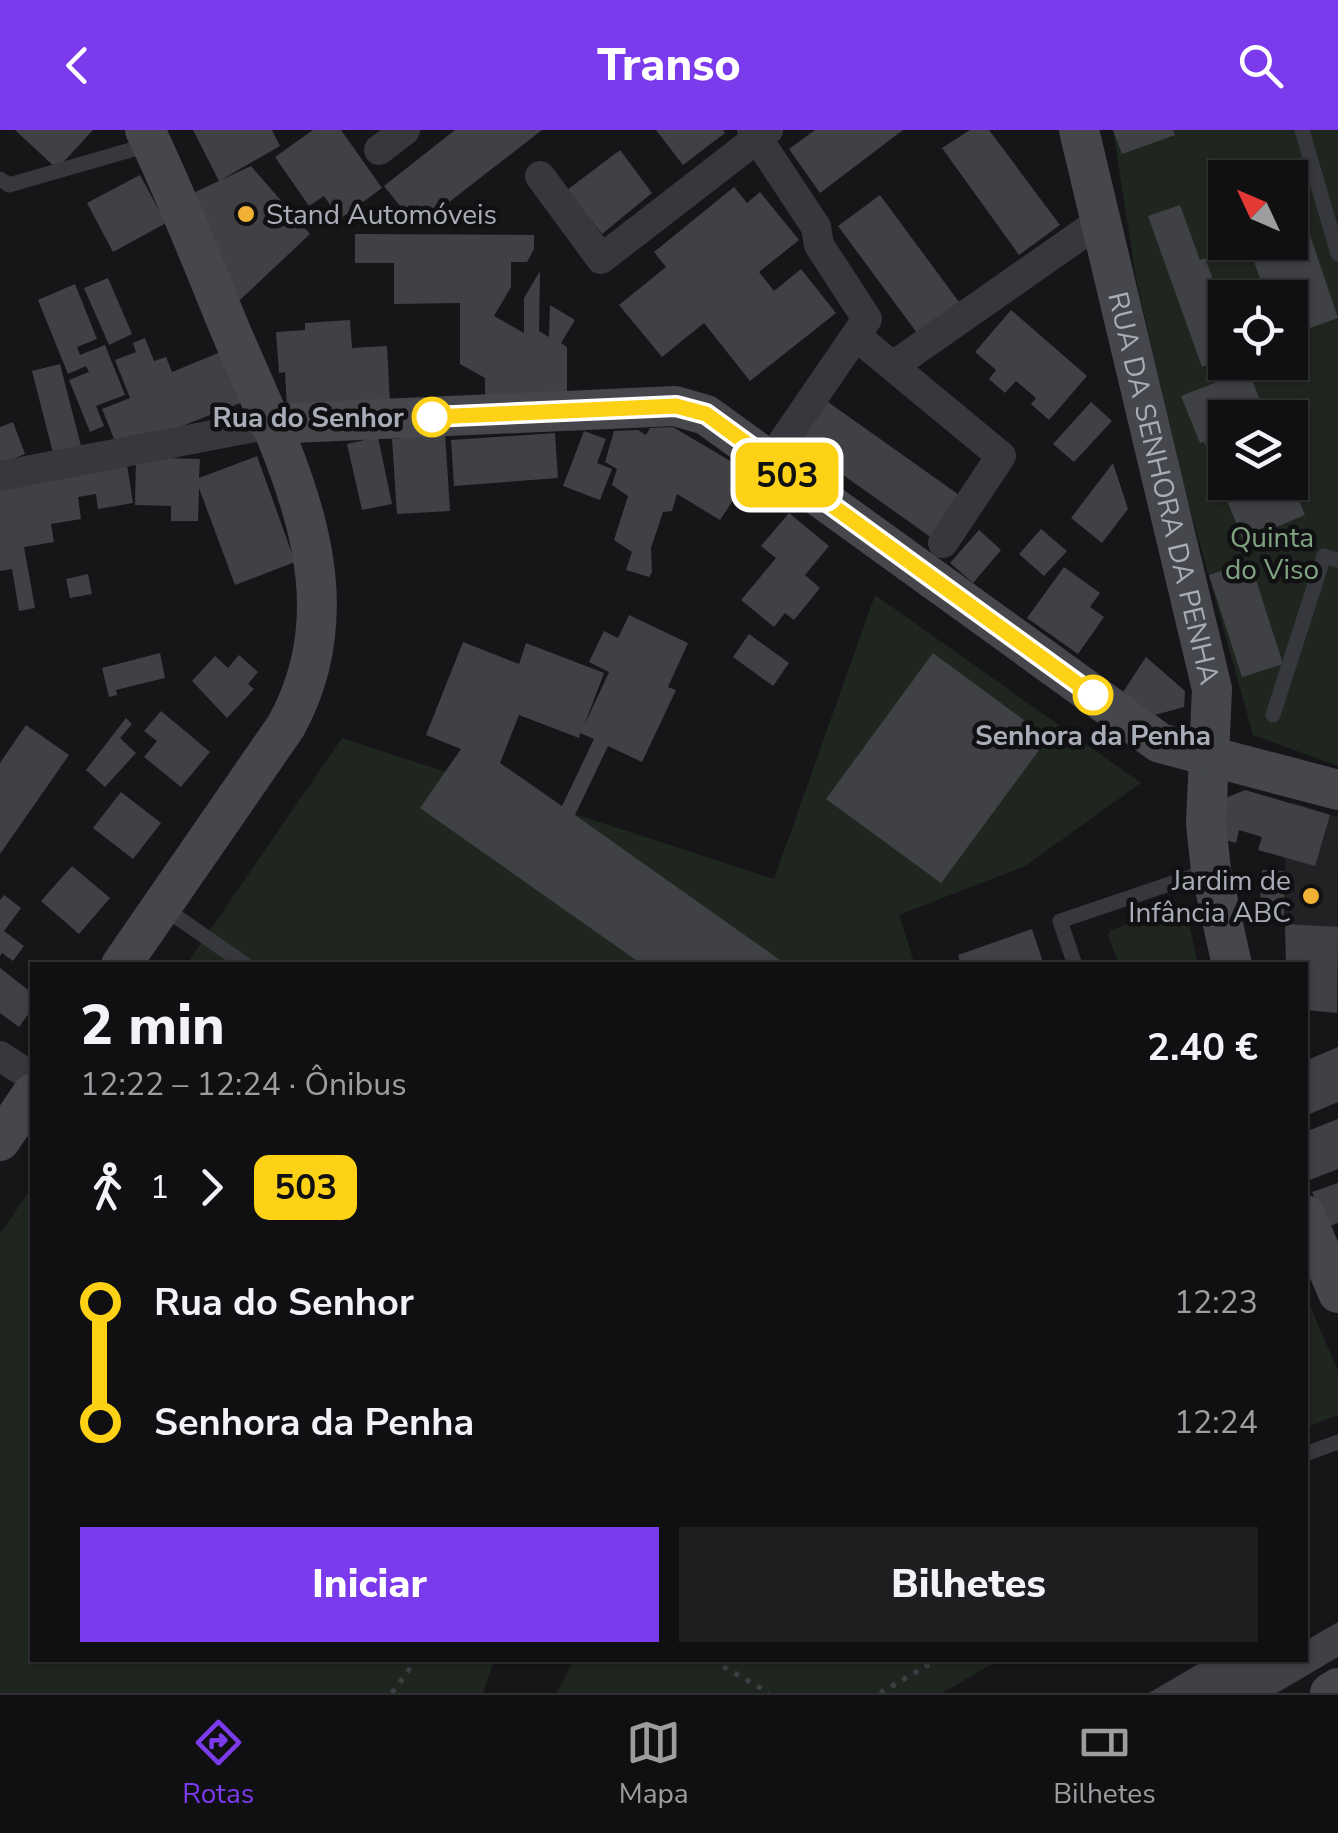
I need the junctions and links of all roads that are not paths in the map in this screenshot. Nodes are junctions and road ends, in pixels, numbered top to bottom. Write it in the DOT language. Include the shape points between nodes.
graph roads {
  1 [pos="405,130"];
  2 [pos="1080,130"];
  3 [pos="1302,130"];
  4 [pos="760,132"];
  5 [pos="148,137"];
  6 [pos="379,150"];
  7 [pos="540,176"];
  8 [pos="0,179"];
  9 [pos="1099,222"];
  10 [pos="1338,254"];
  11 [pos="856,336"];
  12 [pos="894,366"];
  13 [pos="270,424"];
  14 [pos="769,462"];
  15 [pos="0,476"];
  16 [pos="943,543"];
  17 [pos="1338,560"];
  18 [pos="1273,715"];
  19 [pos="1209,757"];
  20 [pos="1338,790"];
  21 [pos="1211,870"];
  22 [pos="162,906"];
  23 [pos="123,962"];
  24 [pos="242,962"];
  25 [pos="1074,962"];
  26 [pos="1231,962"];
  27 [pos="0,1056"];
  28 [pos="30,1076"];
  29 [pos="30,1097"];
  30 [pos="0,1141"];
  31 [pos="1308,1222"];
  32 [pos="1338,1293"];
  33 [pos="1338,1442"];
  34 [pos="1308,1453"];
  35 [pos="1338,1688"];
  36 [pos="1330,1693"];
  1 -- 6 [label="street"];
  2 -- 9 [label="street, RUA DA SENHORA DA PENHA"];
  3 -- 10 [label="lane"];
  4 -- 7 [label="street" via="600,259"];
  4 -- 11 [label="street" via="816,227 819,246 867,319"];
  5 -- 8 [label="lane" via="8,186"];
  5 -- 13 [label="street"];
  9 -- 12 [label="street"];
  9 -- 19 [label="street, RUA DA SENHORA DA PENHA" via="1212,689"];
  11 -- 12 [label="street"];
  11 -- 14 [label="street"];
  12 -- 16 [label="street" via="1001,456"];
  13 -- 14 [label="street" via="676,406 706,414"];
  13 -- 15 [label="street"];
  13 -- 22 [label="street" via="308,524 317,640 286,726"];
  14 -- 19 [label="street" via="1160,743"];
  17 -- 18 [label="lane" via="1324,556"];
  19 -- 20 [label="street"];
  19 -- 21 [label="street, RUA DA SENHORA DA PENHA"];
  21 -- 25 [label="lane" via="1060,921"];
  21 -- 26 [label="street, RUA DA SENHORA DA PENHA"];
  22 -- 23 [label="street"];
  22 -- 24 [label="lane"];
  27 -- 28 [label="street"];
  29 -- 30 [label="street"];
  31 -- 32 [label="street"];
  33 -- 34 [label="lane"];
  35 -- 36 [label="street"];
}
